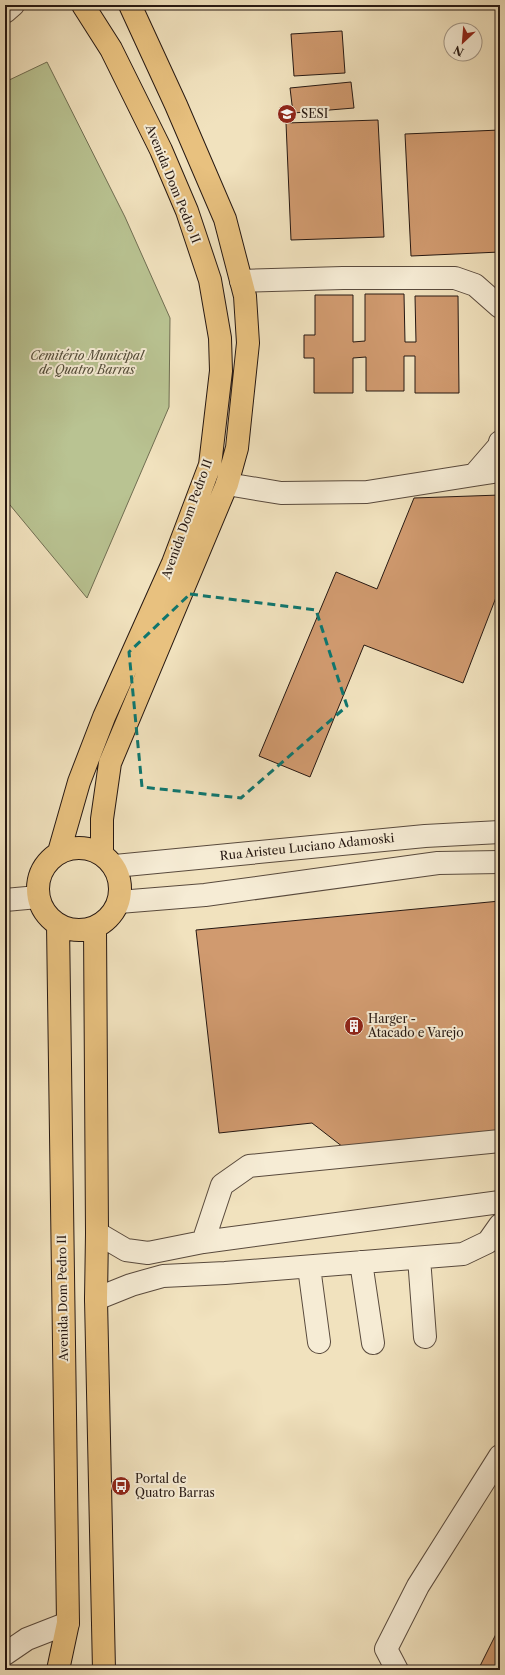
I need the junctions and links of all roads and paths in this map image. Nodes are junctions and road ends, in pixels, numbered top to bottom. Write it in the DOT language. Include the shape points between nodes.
graph roads {
  1 [pos="13,5"];
  2 [pos="83,5"];
  3 [pos="130,5"];
  4 [pos="5,12"];
  5 [pos="241,281"];
  6 [pos="500,307"];
  7 [pos="500,442"];
  8 [pos="500,471"];
  9 [pos="474,474"];
  10 [pos="227,484"];
  11 [pos="500,832"];
  12 [pos="59,852"];
  13 [pos="108,860"];
  14 [pos="500,862"];
  15 [pos="38,897"];
  16 [pos="5,900"];
  17 [pos="119,902"];
  18 [pos="58,925"];
  19 [pos="95,928"];
  20 [pos="500,1141"];
  21 [pos="500,1202"];
  22 [pos="500,1225"];
  23 [pos="97,1233"];
  24 [pos="203,1242"];
  25 [pos="419,1258"];
  26 [pos="362,1262"];
  27 [pos="309,1267"];
  28 [pos="96,1299"];
  29 [pos="425,1337"];
  30 [pos="319,1342"];
  31 [pos="372,1343"];
  32 [pos="500,1456"];
  33 [pos="68,1623"];
  34 [pos="5,1654"];
  35 [pos="58,1670"];
  36 [pos="104,1670"];
  37 [pos="397,1670"];
  1 -- 4 [label="street"];
  2 -- 12 [label="main road, Avenida Dom Pedro II" via="111,49 161,150 186,211 210,280 220,338 221,371 210,465 173,563 104,717 79,782"];
  3 -- 5 [label="main road, Avenida Dom Pedro II" via="225,219"];
  5 -- 6 [label="street" via="455,278 475,285"];
  5 -- 10 [label="main road, Avenida Dom Pedro II" via="245,296 248,343 237,448"];
  7 -- 9 [label="street"];
  8 -- 9 [label="street"];
  9 -- 10 [label="street" via="367,492 281,493"];
  10 -- 13 [label="main road, Avenida Dom Pedro II" via="110,763 102,819"];
  11 -- 13 [label="street, Rua Aristeu Luciano Adamoski"];
  12 -- 13 [label="main road" via="80,847"];
  12 -- 15 [label="main road" via="46,863 38,879"];
  13 -- 17 [label="main road, Avenida Dom Pedro II" via="121,883"];
  14 -- 17 [label="street" via="438,863 205,895"];
  15 -- 16 [label="street"];
  15 -- 18 [label="main road" via="45,913"];
  17 -- 19 [label="main road, Avenida Dom Pedro II" via="110,918"];
  18 -- 19 [label="main road" via="76,930"];
  18 -- 33 [label="main road, Avenida Dom Pedro II"];
  19 -- 23 [label="main road"];
  20 -- 24 [label="street" via="249,1166 222,1185"];
  21 -- 24 [label="street"];
  22 -- 25 [label="street" via="488,1242 462,1254"];
  23 -- 24 [label="street" via="126,1250 148,1253"];
  23 -- 28 [label="main road"];
  25 -- 26 [label="street"];
  25 -- 29 [label="street"];
  26 -- 27 [label="street"];
  26 -- 31 [label="street"];
  27 -- 28 [label="street" via="163,1276"];
  27 -- 30 [label="street"];
  28 -- 36 [label="main road"];
  32 -- 37 [label="street" via="418,1586 386,1648"];
  33 -- 34 [label="street" via="27,1639"];
  33 -- 35 [label="main road, Avenida Dom Pedro II"];
}
